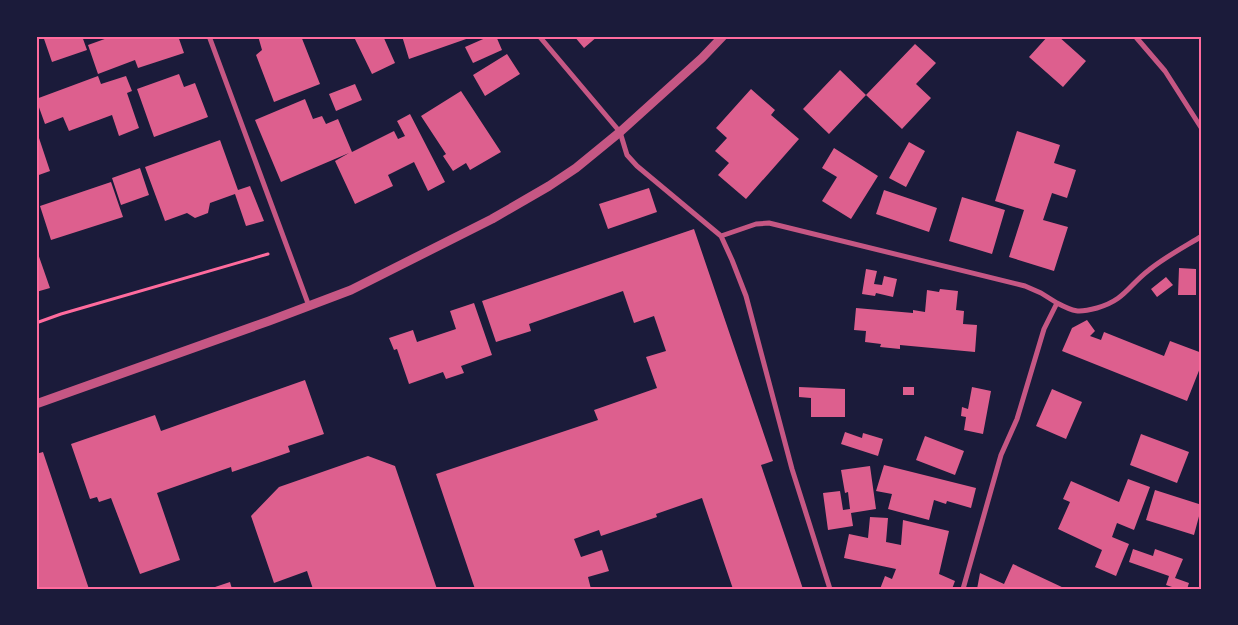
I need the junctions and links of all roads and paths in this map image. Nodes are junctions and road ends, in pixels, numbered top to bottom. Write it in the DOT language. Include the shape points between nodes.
graph roads {
  1 [pos="208,36"];
  2 [pos="539,36"];
  3 [pos="723,36"];
  4 [pos="1135,36"];
  5 [pos="1202,129"];
  6 [pos="620,132"];
  7 [pos="720,236"];
  8 [pos="1202,236"];
  9 [pos="287,249"];
  10 [pos="1057,303"];
  11 [pos="309,306"];
  12 [pos="36,323"];
  13 [pos="36,404"];
  14 [pos="830,589"];
  15 [pos="964,589"];
  1 -- 9 [label="street"];
  2 -- 6 [label="street"];
  3 -- 6 [label="street"];
  4 -- 5 [label="street" via="1165,71"];
  6 -- 7 [label="street" via="627,154 637,166"];
  6 -- 11 [label="street" via="562,177 507,212 351,290"];
  7 -- 10 [label="street" via="769,223 1025,286"];
  7 -- 14 [label="street" via="746,296 792,469"];
  8 -- 10 [label="street" via="1149,270 1110,304 1081,312"];
  9 -- 11 [label="street"];
  9 -- 12 [label="path"];
  10 -- 15 [label="street" via="1044,328 1017,419 1001,455"];
  11 -- 13 [label="street"];
}
